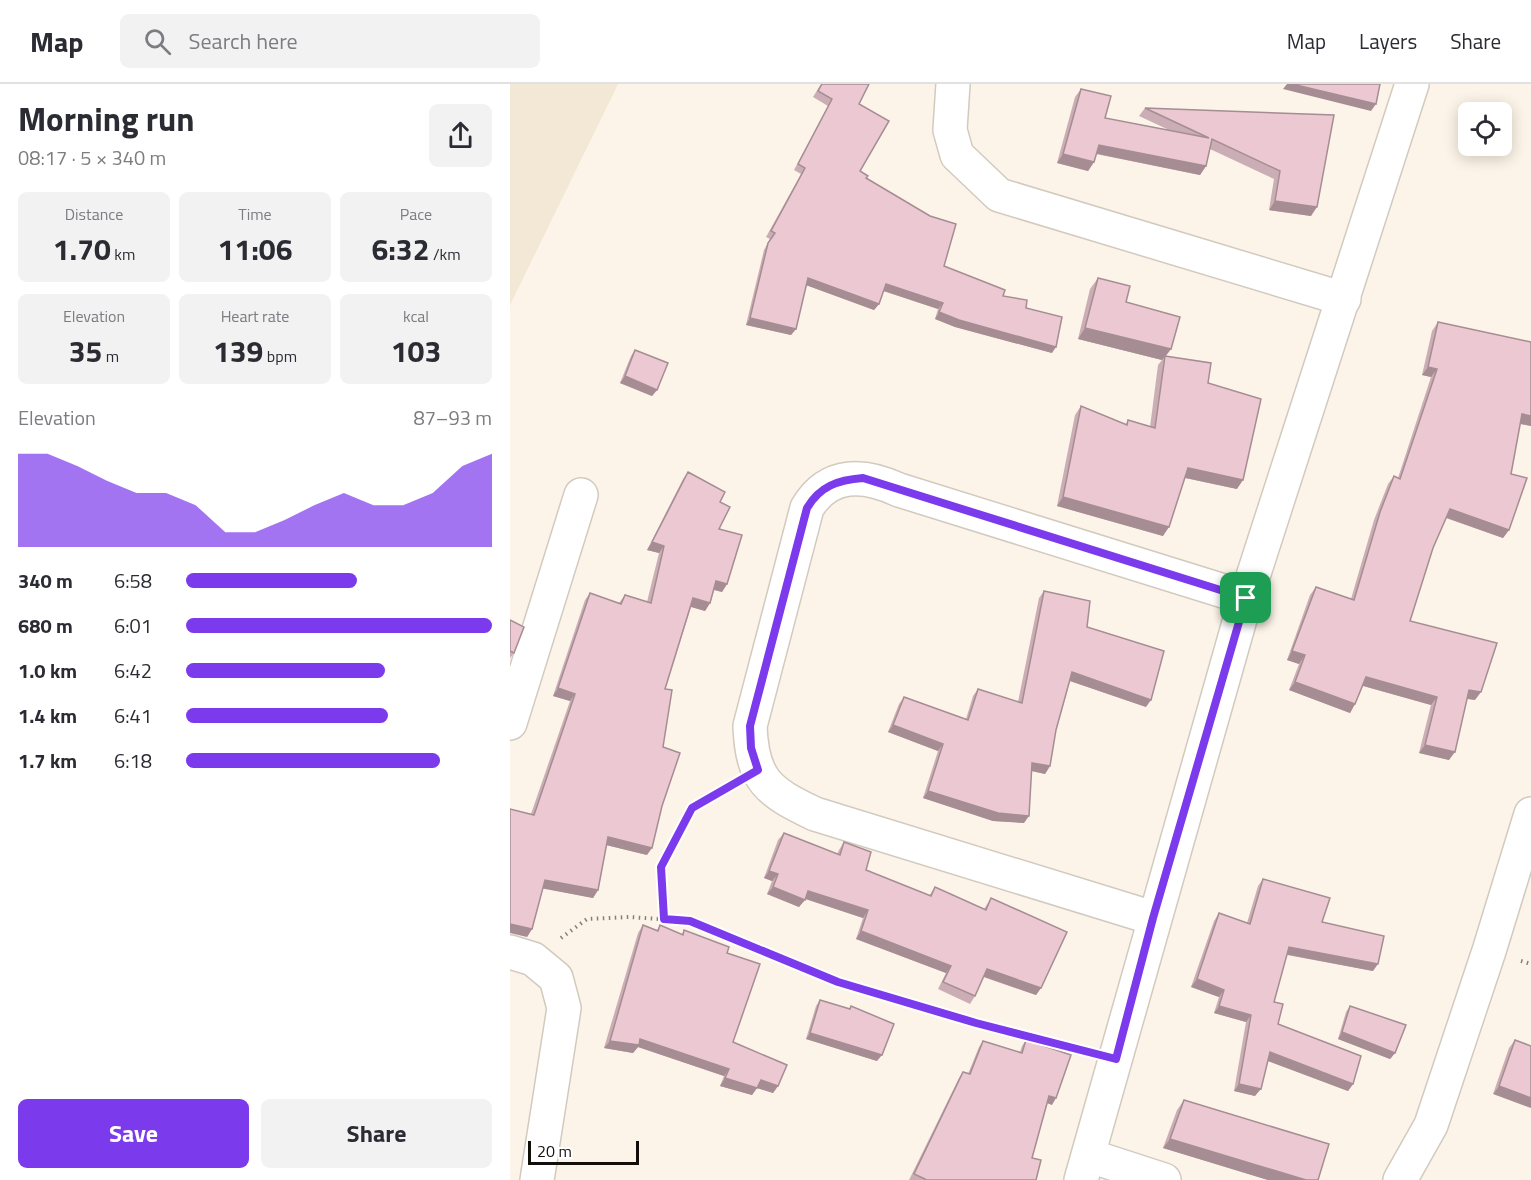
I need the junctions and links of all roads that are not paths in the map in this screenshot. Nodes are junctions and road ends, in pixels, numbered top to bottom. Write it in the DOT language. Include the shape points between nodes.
graph roads {
  1 [pos="953,84"];
  2 [pos="1412,84"];
  3 [pos="1344,299"];
  4 [pos="581,495"];
  5 [pos="1246,598"];
  6 [pos="510,723"];
  7 [pos="1531,813"];
  8 [pos="1153,918"];
  9 [pos="522,956"];
  10 [pos="1086,1168"];
  11 [pos="537,1180"];
  12 [pos="1164,1180"];
  13 [pos="1400,1180"];
  1 -- 3 [label="street" via="950,130 957,155 999,195"];
  2 -- 3 [label="street"];
  3 -- 5 [label="street"];
  4 -- 6 [label="street"];
  5 -- 8 [label="street"];
  5 -- 8 [label="street" via="880,481 846,479 828,485 807,508 750,726 751,748 770,790 815,814"];
  7 -- 13 [label="street" via="1431,1125"];
  8 -- 10 [label="street"];
  9 -- 11 [label="street" via="556,978 564,1008"];
  10 -- 12 [label="street"];
}
